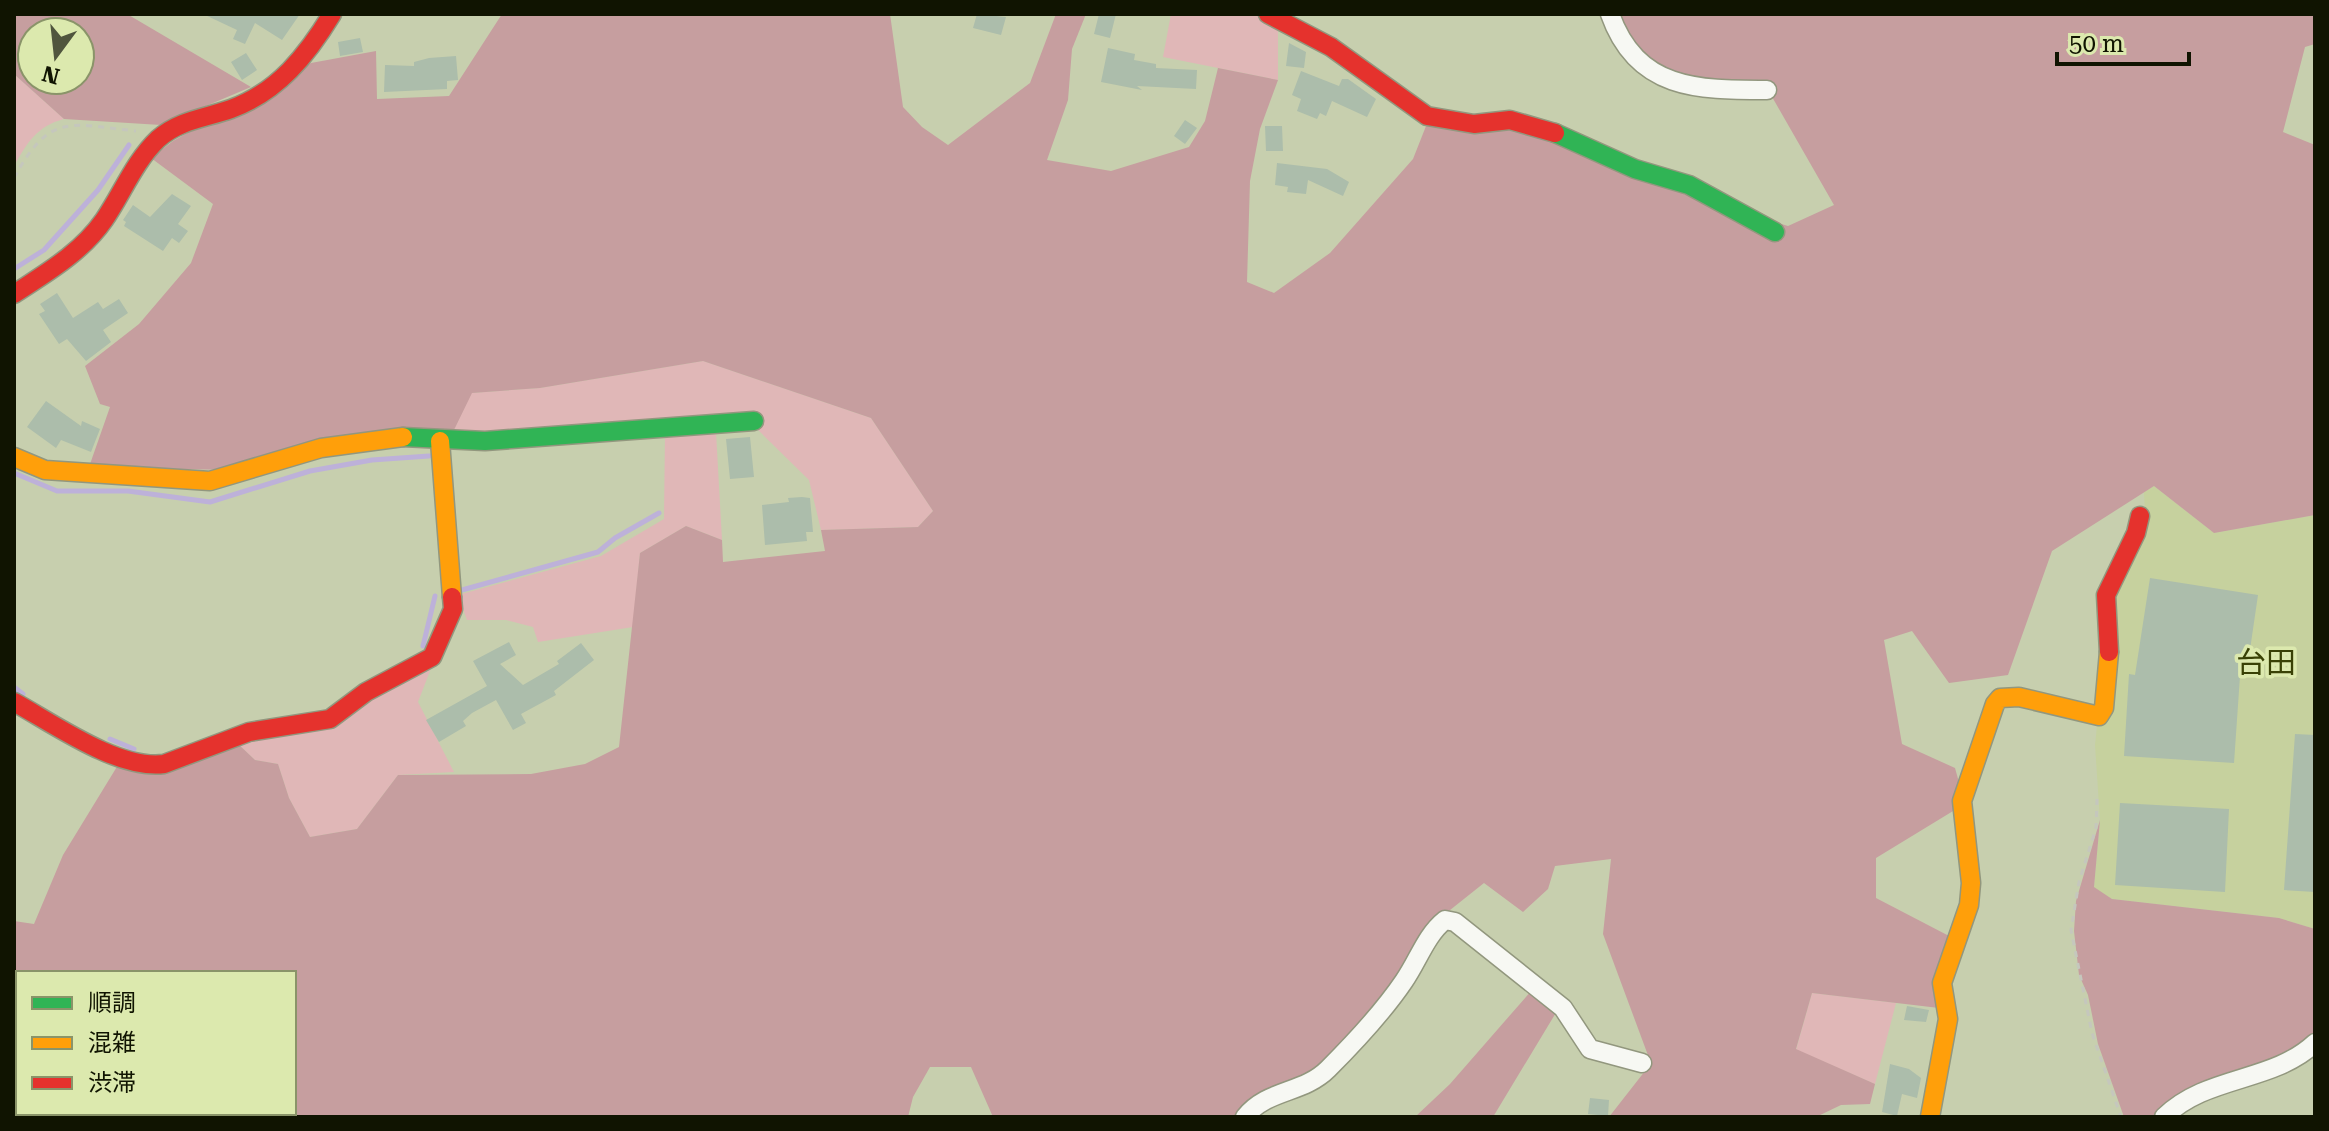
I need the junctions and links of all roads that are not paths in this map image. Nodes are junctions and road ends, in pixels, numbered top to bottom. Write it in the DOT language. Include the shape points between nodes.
graph roads {
  1 [pos="332,14"];
  2 [pos="1268,14"];
  3 [pos="1610,14"];
  4 [pos="1767,90"];
  5 [pos="1775,232"];
  6 [pos="14,294"];
  7 [pos="754,421"];
  8 [pos="440,441"];
  9 [pos="14,457"];
  10 [pos="2140,516"];
  11 [pos="14,702"];
  12 [pos="2315,1043"];
  13 [pos="1642,1063"];
  14 [pos="1245,1117"];
  15 [pos="1930,1117"];
  16 [pos="2164,1117"];
  1 -- 6 [label="street" via="297,68 286,76 238,106 174,128 143,156 103,222 77,253"];
  2 -- 5 [label="street" via="1331,47 1427,116 1474,124 1510,120 1551,131 1635,169 1689,185"];
  3 -- 4 [label="street" via="1625,49 1650,72 1700,90"];
  7 -- 8 [label="street"];
  8 -- 9 [label="street" via="408,436 321,448 210,481 45,470"];
  8 -- 11 [label="street" via="453,609 432,657 366,692 330,719 249,732 149,766 91,744"];
  10 -- 15 [label="street" via="2106,595 2109,681 2099,716 2019,697 2000,698 1995,704 1962,801 1969,905 1942,983 1948,1019"];
  12 -- 16 [label="street" via="2298,1058 2207,1087"];
  13 -- 14 [label="street" via="1590,1049 1563,1008 1455,922 1445,920 1404,982 1326,1072 1303,1088 1268,1096"];
}
